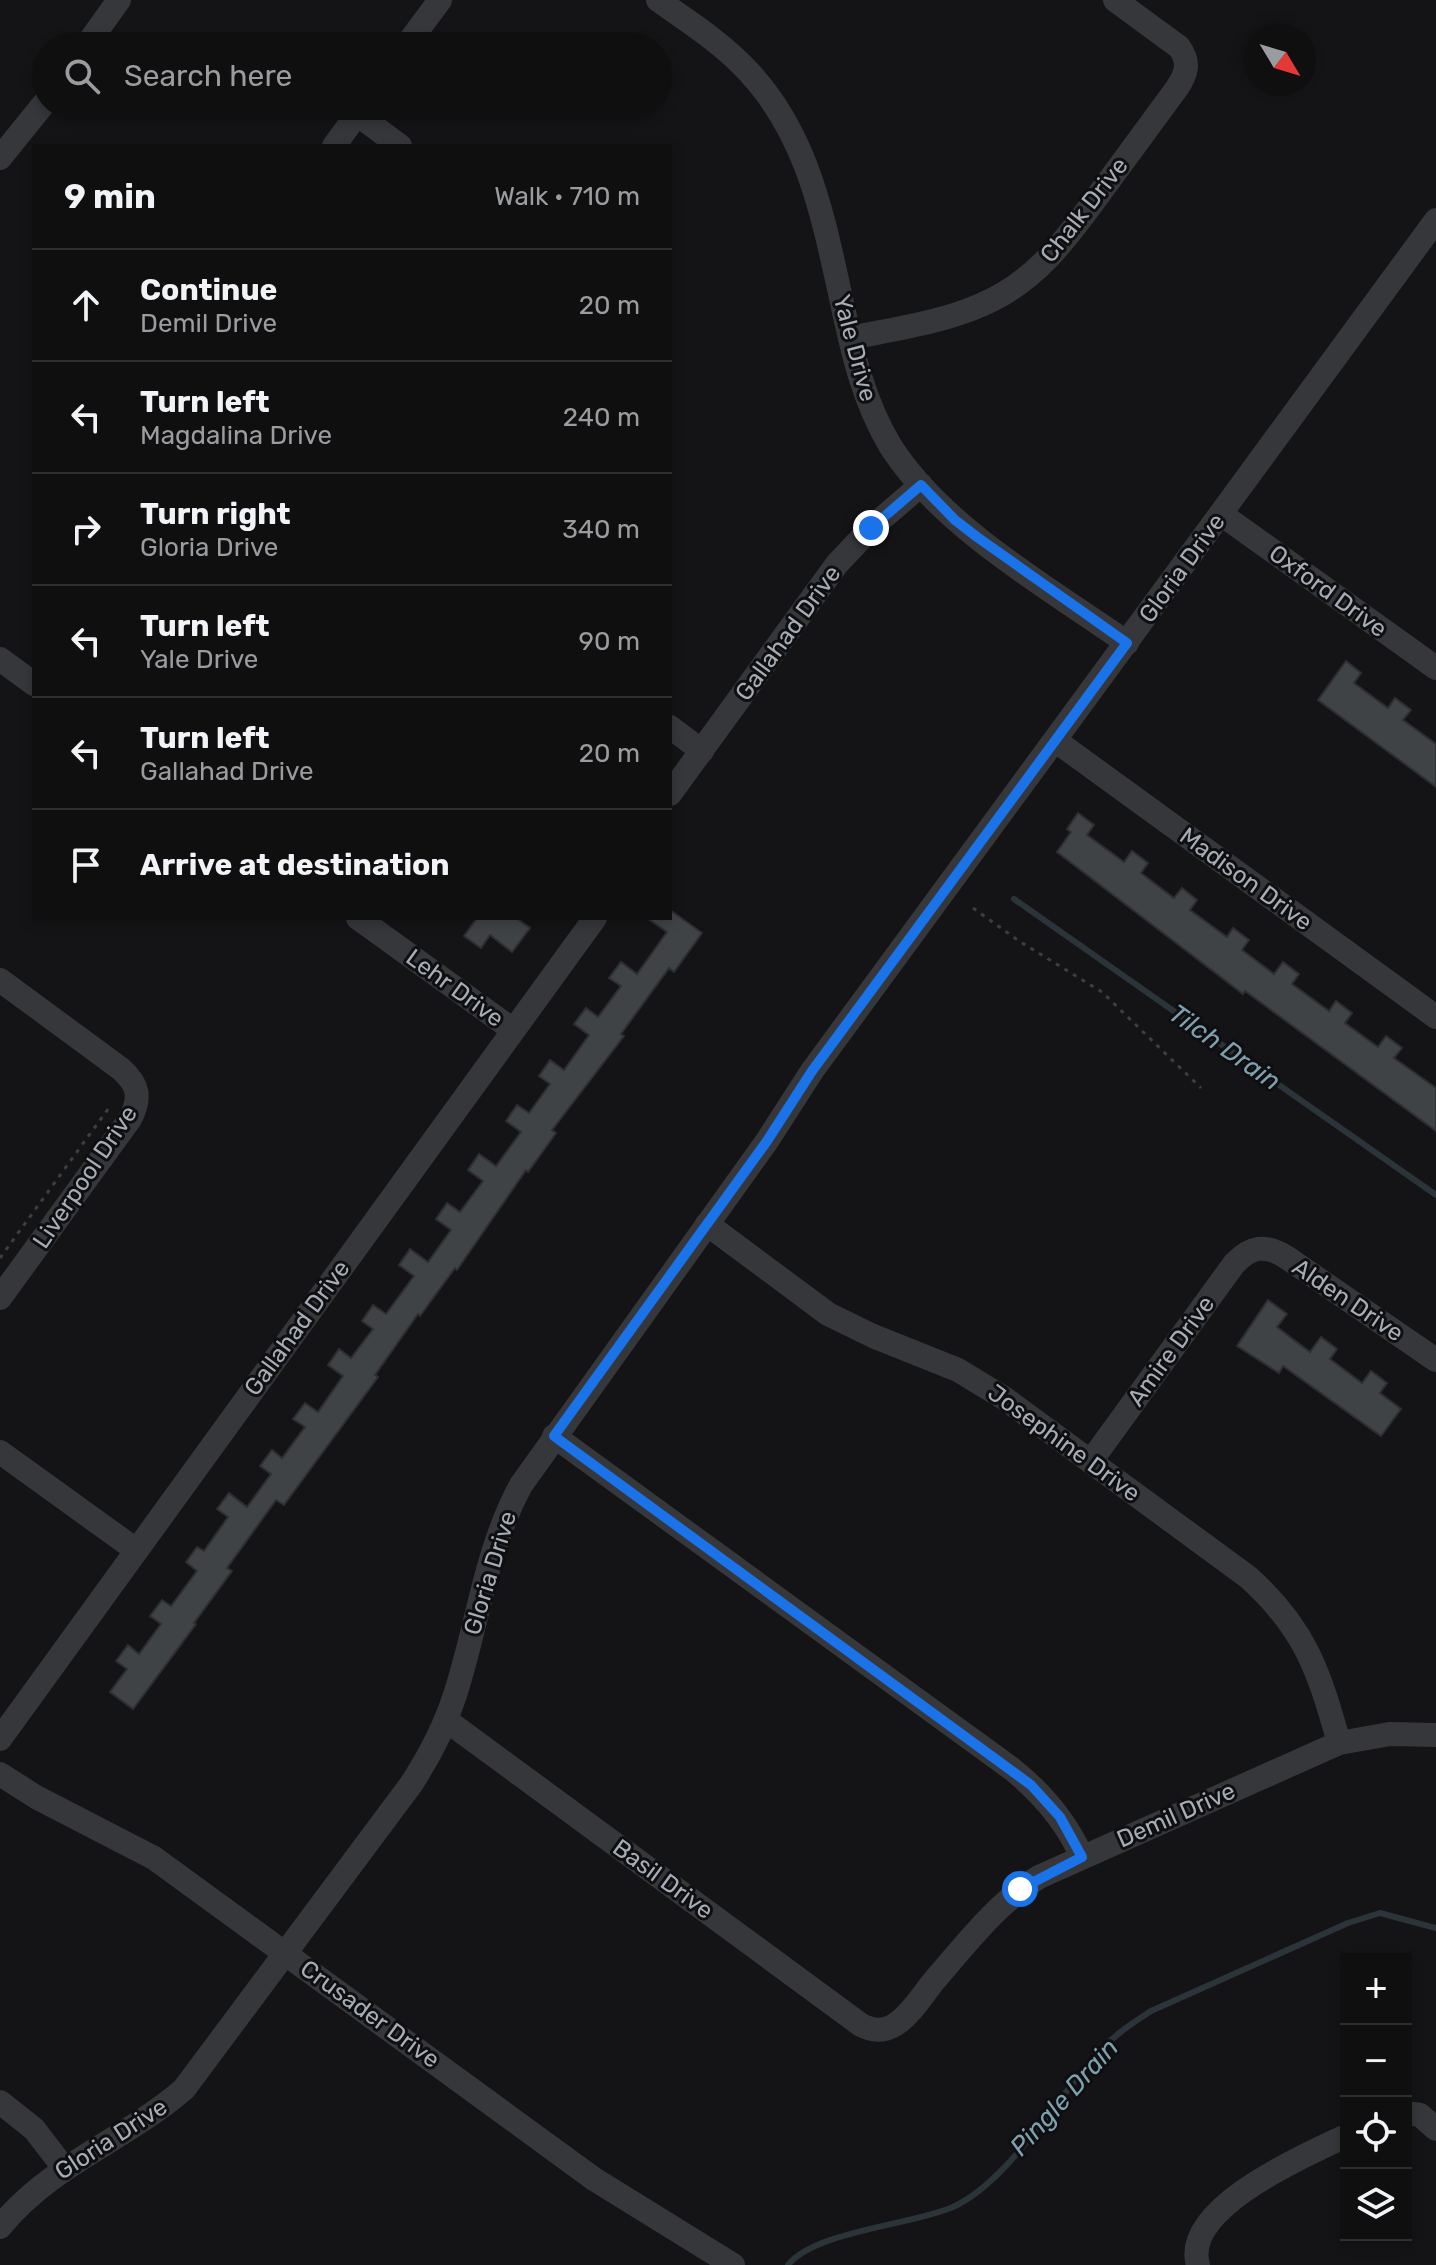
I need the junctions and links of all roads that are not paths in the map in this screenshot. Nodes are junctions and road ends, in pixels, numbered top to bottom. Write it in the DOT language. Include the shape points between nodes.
graph roads {
  1 [pos="440,0"];
  2 [pos="658,0"];
  3 [pos="1115,0"];
  4 [pos="112,2"];
  5 [pos="94,32"];
  6 [pos="416,32"];
  7 [pos="32,120"];
  8 [pos="353,120"];
  9 [pos="371,120"];
  10 [pos="335,144"];
  11 [pos="398,144"];
  12 [pos="0,158"];
  13 [pos="1436,220"];
  14 [pos="850,338"];
  15 [pos="921,485"];
  16 [pos="1221,514"];
  17 [pos="1127,643"];
  18 [pos="0,659"];
  19 [pos="1436,668"];
  20 [pos="32,683"];
  21 [pos="672,728"];
  22 [pos="1056,741"];
  23 [pos="702,751"];
  24 [pos="672,791"];
  25 [pos="361,920"];
  26 [pos="594,920"];
  27 [pos="0,980"];
  28 [pos="1436,1017"];
  29 [pos="513,1030"];
  30 [pos="707,1224"];
  31 [pos="1258,1248"];
  32 [pos="0,1298"];
  33 [pos="1436,1360"];
  34 [pos="554,1436"];
  35 [pos="0,1452"];
  36 [pos="1091,1461"];
  37 [pos="136,1550"];
  38 [pos="446,1720"];
  39 [pos="1436,1735"];
  40 [pos="0,1739"];
  41 [pos="1339,1743"];
  42 [pos="0,1774"];
  43 [pos="1082,1857"];
  44 [pos="287,1953"];
  45 [pos="883,2030"];
  46 [pos="0,2102"];
  47 [pos="1412,2114"];
  48 [pos="1436,2129"];
  49 [pos="1340,2139"];
  50 [pos="64,2168"];
  51 [pos="0,2227"];
  52 [pos="1196,2261"];
  53 [pos="733,2265"];
  1 -- 6 [label="street"];
  2 -- 14 [label="street, Yale Drive" via="740,63 791,131 816,189"];
  3 -- 14 [label="street, Chalk Drive" via="1179,47 1186,62 1184,78 1068,236 1038,269 1002,295 961,313"];
  4 -- 5 [label="street"];
  7 -- 12 [label="street"];
  8 -- 10 [label="street"];
  9 -- 11 [label="street"];
  13 -- 16 [label="street, Gloria Drive"];
  14 -- 15 [label="street, Yale Drive" via="877,422"];
  15 -- 17 [label="street, Yale Drive" via="977,537"];
  15 -- 23 [label="street, Gallahad Drive" via="837,564"];
  16 -- 17 [label="street, Gloria Drive"];
  16 -- 19 [label="street, Oxford Drive"];
  17 -- 22 [label="street, Gloria Drive"];
  18 -- 20 [label="street"];
  21 -- 23 [label="street"];
  22 -- 28 [label="street, Madison Drive"];
  22 -- 30 [label="street, Gloria Drive" via="812,1071"];
  23 -- 24 [label="street, Gallahad Drive"];
  25 -- 29 [label="street, Lehr Drive"];
  26 -- 29 [label="street, Gallahad Drive"];
  27 -- 32 [label="street, Liverpool Drive" via="131,1078 129,1093 136,1106"];
  29 -- 37 [label="street, Gallahad Drive"];
  30 -- 34 [label="street, Gloria Drive"];
  30 -- 36 [label="street, Josephine Drive" via="828,1314 958,1370"];
  31 -- 33 [label="street, Alden Drive" via="1286,1257"];
  31 -- 36 [label="street, Amire Drive" via="1234,1264"];
  34 -- 38 [label="street, Gloria Drive" via="498,1531"];
  34 -- 43 [label="street" via="1022,1777 1060,1817"];
  35 -- 37 [label="street"];
  36 -- 41 [label="street, Josephine Drive" via="1248,1577 1279,1607 1318,1673"];
  37 -- 40 [label="street, Gallahad Drive"];
  38 -- 44 [label="street, Gloria Drive" via="412,1783"];
  38 -- 45 [label="street, Basil Drive" via="861,2025"];
  39 -- 41 [label="street, Demil Drive" via="1390,1734"];
  41 -- 43 [label="street, Demil Drive"];
  42 -- 44 [label="street, Crusader Drive" via="154,1858"];
  43 -- 45 [label="street, Demil Drive" via="1020,1889 982,1924 904,2017"];
  44 -- 50 [label="street, Gloria Drive" via="184,2089"];
  44 -- 53 [label="street, Crusader Drive" via="604,2186"];
  46 -- 50 [label="street" via="34,2129"];
  47 -- 48 [label="street"];
  49 -- 52 [label="street" via="1239,2195 1209,2222 1196,2245"];
  50 -- 51 [label="street, Gloria Drive"];
}
